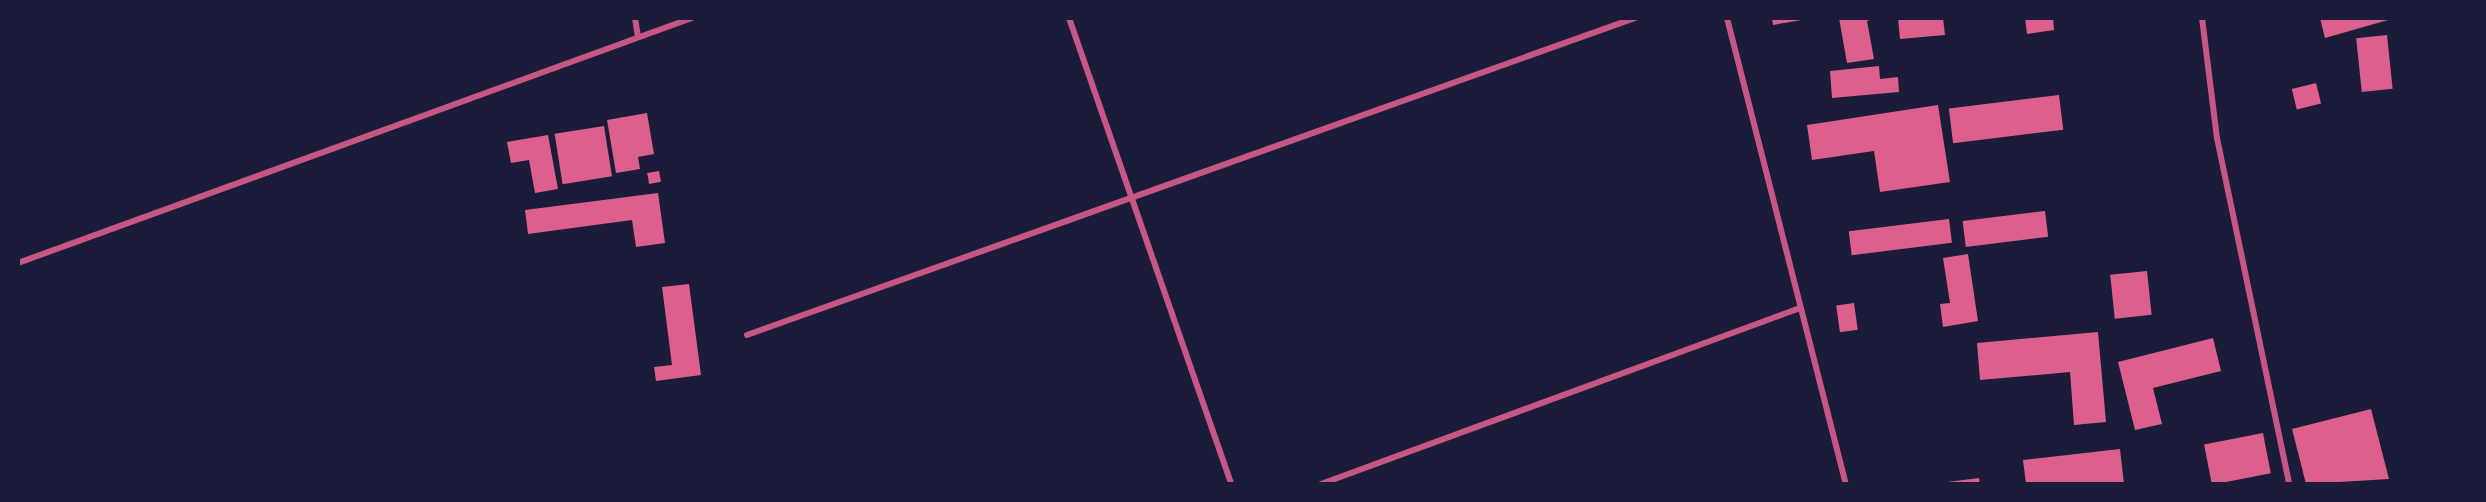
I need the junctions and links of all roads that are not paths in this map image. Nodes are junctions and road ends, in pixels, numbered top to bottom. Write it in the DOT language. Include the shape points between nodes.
graph roads {
  1 [pos="635,18"];
  2 [pos="692,18"];
  3 [pos="1069,18"];
  4 [pos="1635,18"];
  5 [pos="1727,18"];
  6 [pos="2202,18"];
  7 [pos="638,38"];
  8 [pos="1129,198"];
  9 [pos="18,263"];
  10 [pos="1800,308"];
  11 [pos="747,335"];
  12 [pos="1232,484"];
  13 [pos="1321,484"];
  14 [pos="1846,484"];
  15 [pos="2289,484"];
  1 -- 7 [label="street"];
  2 -- 7 [label="street"];
  3 -- 8 [label="street"];
  4 -- 8 [label="street"];
  5 -- 10 [label="street"];
  6 -- 15 [label="street" via="2217,138"];
  7 -- 9 [label="street"];
  8 -- 11 [label="street"];
  8 -- 12 [label="street"];
  10 -- 13 [label="street"];
  10 -- 14 [label="street"];
}
